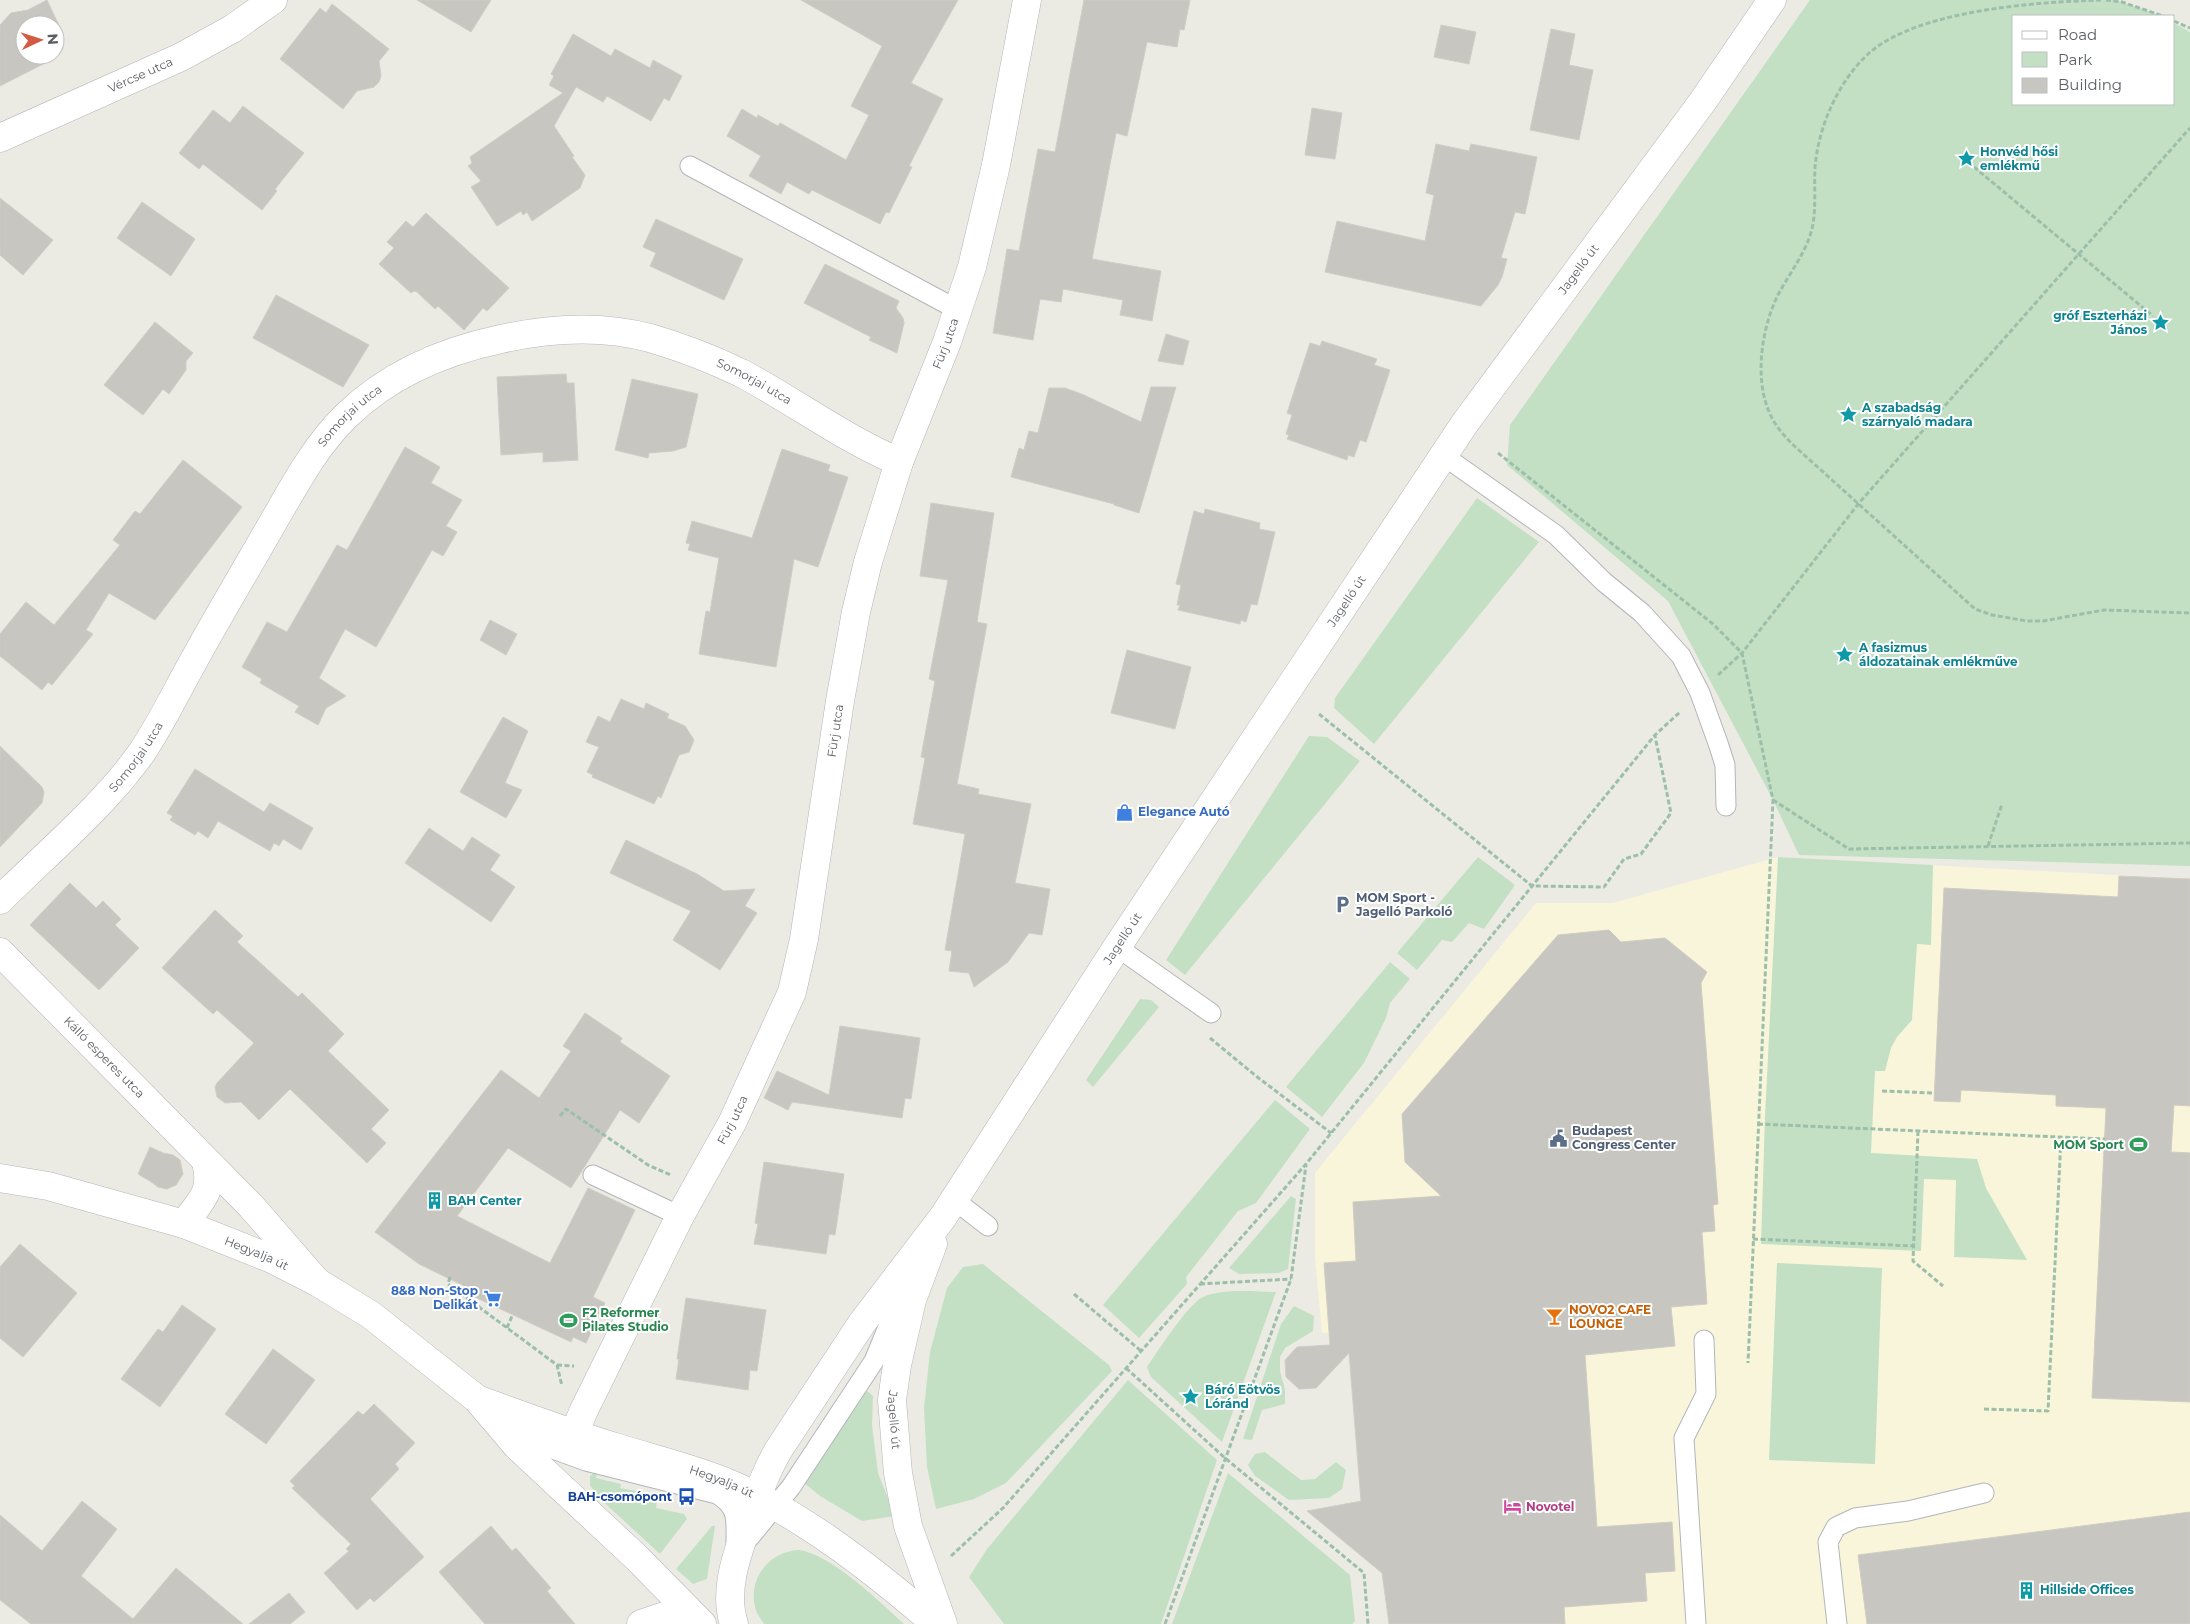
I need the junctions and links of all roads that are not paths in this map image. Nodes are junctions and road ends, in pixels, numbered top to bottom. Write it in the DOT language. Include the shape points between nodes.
graph roads {
  1 [pos="273,0"];
  2 [pos="1026,0"];
  3 [pos="1772,0"];
  4 [pos="0,138"];
  5 [pos="690,166"];
  6 [pos="958,310"];
  7 [pos="1444,456"];
  8 [pos="899,462"];
  9 [pos="1726,806"];
  10 [pos="0,900"];
  11 [pos="1117,947"];
  12 [pos="0,952"];
  13 [pos="1211,1013"];
  14 [pos="206,1162"];
  15 [pos="593,1175"];
  16 [pos="0,1178"];
  17 [pos="948,1208"];
  18 [pos="680,1216"];
  19 [pos="184,1224"];
  20 [pos="988,1226"];
  21 [pos="317,1282"];
  22 [pos="1704,1340"];
  23 [pos="477,1399"];
  24 [pos="574,1434"];
  25 [pos="1984,1493"];
  26 [pos="766,1502"];
  27 [pos="735,1560"];
  28 [pos="694,1616"];
  29 [pos="641,1624"];
  30 [pos="734,1624"];
  31 [pos="936,1624"];
  32 [pos="943,1624"];
  33 [pos="1696,1624"];
  34 [pos="1837,1624"];
  1 -- 4 [label="street, Vércse utca" via="232,29 181,57"];
  2 -- 6 [label="street, Fürj utca" via="994,174 972,267"];
  3 -- 7 [label="street, Jagelló út"];
  5 -- 6 [label="lane"];
  6 -- 8 [label="street, Fürj utca"];
  7 -- 9 [label="lane" via="1556,535 1604,582 1642,613 1681,656 1700,693 1725,765"];
  7 -- 11 [label="street, Jagelló út"];
  8 -- 10 [label="street, Somorjai utca" via="868,449 742,374 709,358 615,331 556,330 511,337 448,353 402,375 351,412 326,438 290,492 141,754 98,804"];
  8 -- 18 [label="street, Fürj utca" via="856,612 795,983 732,1123"];
  11 -- 13 [label="lane"];
  11 -- 17 [label="street, Jagelló út"];
  12 -- 14 [label="street, Kálló esperes utca"];
  14 -- 19 [label="street" via="208,1190"];
  14 -- 21 [label="street, Kálló esperes utca" via="251,1206"];
  15 -- 18 [label="lane"];
  16 -- 19 [label="street, Hegyalja út" via="48,1186"];
  17 -- 20 [label="lane"];
  17 -- 26 [label="street, Jagelló út" via="862,1323 767,1469"];
  17 -- 32 [label="street, Jagelló út" via="912,1300 892,1400 898,1473 908,1526"];
  18 -- 24 [label="street, Fürj utca"];
  19 -- 21 [label="street, Hegyalja út" via="272,1259"];
  21 -- 23 [label="street, Hegyalja út" via="372,1315"];
  22 -- 33 [label="lane" via="1706,1394 1684,1438"];
  23 -- 24 [label="street, Hegyalja út"];
  23 -- 27 [label="lane, Hegyalja út" via="552,1449 586,1461 717,1494 729,1501 735,1513"];
  23 -- 28 [label="street, Hegyalja út" via="518,1446"];
  24 -- 26 [label="street, Hegyalja út" via="723,1481"];
  25 -- 34 [label="lane" via="1908,1511 1855,1518 1836,1527 1828,1542"];
  26 -- 27 [label="street, Jagelló út"];
  26 -- 31 [label="street, Hegyalja út" via="859,1562"];
  27 -- 30 [label="street, Jagelló út" via="731,1598"];
  28 -- 29 [label="street"];
}
